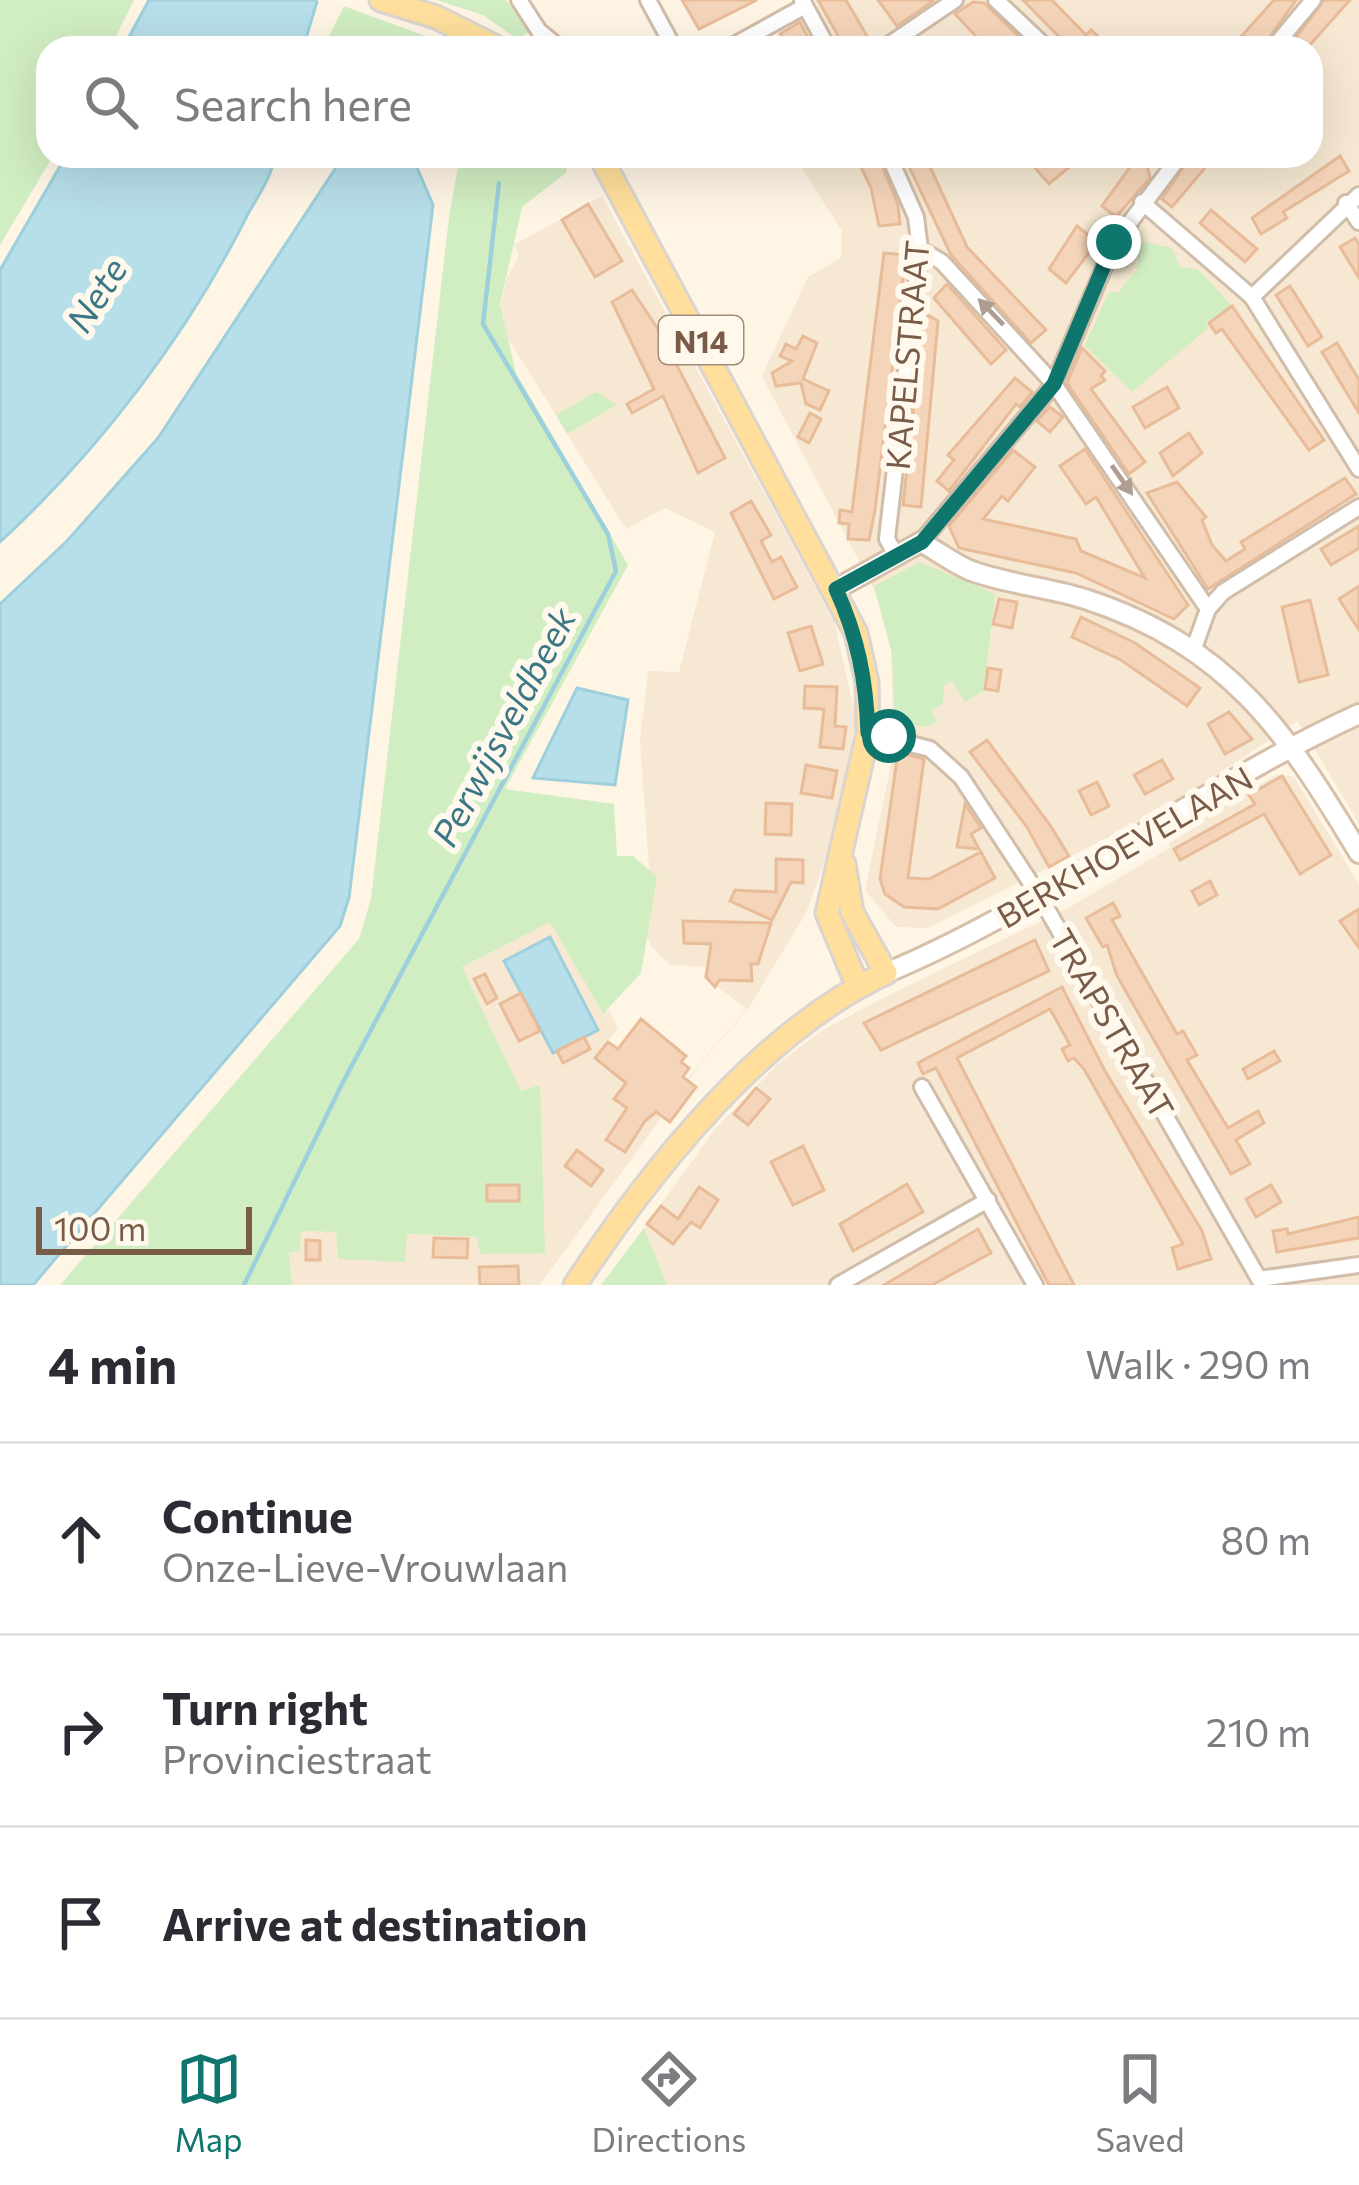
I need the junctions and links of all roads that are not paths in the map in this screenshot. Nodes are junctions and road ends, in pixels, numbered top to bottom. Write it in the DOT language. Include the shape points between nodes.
graph roads {
  1 [pos="382,0"];
  2 [pos="519,0"];
  3 [pos="648,0"];
  4 [pos="955,0"];
  5 [pos="996,0"];
  6 [pos="1313,0"];
  7 [pos="803,3"];
  8 [pos="476,36"];
  9 [pos="545,36"];
  10 [pos="668,36"];
  11 [pos="749,36"];
  12 [pos="821,36"];
  13 [pos="902,36"];
  14 [pos="1034,36"];
  15 [pos="1283,36"];
  16 [pos="607,168"];
  17 [pos="894,168"];
  18 [pos="1169,168"];
  19 [pos="1353,199"];
  20 [pos="1142,202"];
  21 [pos="1359,222"];
  22 [pos="920,249"];
  23 [pos="1252,297"];
  24 [pos="1054,384"];
  25 [pos="1359,469"];
  26 [pos="1359,507"];
  27 [pos="922,542"];
  28 [pos="897,557"];
  29 [pos="836,589"];
  30 [pos="1208,609"];
  31 [pos="1193,651"];
  32 [pos="1359,714"];
  33 [pos="868,733"];
  34 [pos="1294,746"];
  35 [pos="846,846"];
  36 [pos="1359,853"];
  37 [pos="1040,897"];
  38 [pos="886,973"];
  39 [pos="859,987"];
  40 [pos="922,1087"];
  41 [pos="988,1200"];
  42 [pos="1359,1265"];
  43 [pos="1258,1282"];
  44 [pos="575,1285"];
  45 [pos="838,1285"];
  46 [pos="1035,1285"];
  1 -- 8 [label="main road"];
  2 -- 9 [label="street"];
  3 -- 10 [label="street"];
  4 -- 13 [label="street"];
  5 -- 14 [label="street"];
  6 -- 15 [label="street"];
  7 -- 11 [label="street"];
  7 -- 12 [label="street"];
  16 -- 29 [label="main road, N14"];
  17 -- 22 [label="street, KAPELSTRAAT"];
  18 -- 20 [label="street"];
  19 -- 21 [label="street"];
  19 -- 23 [label="street"];
  20 -- 23 [label="street"];
  20 -- 24 [label="street" via="1114,242"];
  24 -- 22 [label="street, one-way" via="942,262"];
  22 -- 28 [label="street, KAPELSTRAAT" via="887,539"];
  23 -- 25 [label="street"];
  24 -- 27 [label="street"];
  24 -- 30 [label="street, one-way"];
  26 -- 30 [label="street"];
  27 -- 28 [label="street"];
  27 -- 31 [label="street" via="968,569 1087,599"];
  28 -- 29 [label="street"];
  29 -- 33 [label="main road, N14" via="856,633"];
  30 -- 31 [label="street"];
  31 -- 34 [label="street" via="1231,677"];
  32 -- 34 [label="street, BERKHOEVELAAN"];
  33 -- 35 [label="main road, N14"];
  33 -- 37 [label="street, TRAPSTRAAT" via="930,748 961,777"];
  34 -- 36 [label="street"];
  34 -- 37 [label="street, BERKHOEVELAAN"];
  35 -- 38 [label="main road, N14" via="845,896"];
  35 -- 39 [label="main road, N14" via="827,913"];
  37 -- 38 [label="street, BERKHOEVELAAN"];
  37 -- 43 [label="street, TRAPSTRAAT"];
  38 -- 39 [label="main road"];
  39 -- 44 [label="main road" via="732,1086"];
  40 -- 41 [label="street"];
  41 -- 45 [label="street"];
  41 -- 46 [label="street"];
  42 -- 43 [label="street, TRAPSTRAAT"];
}
